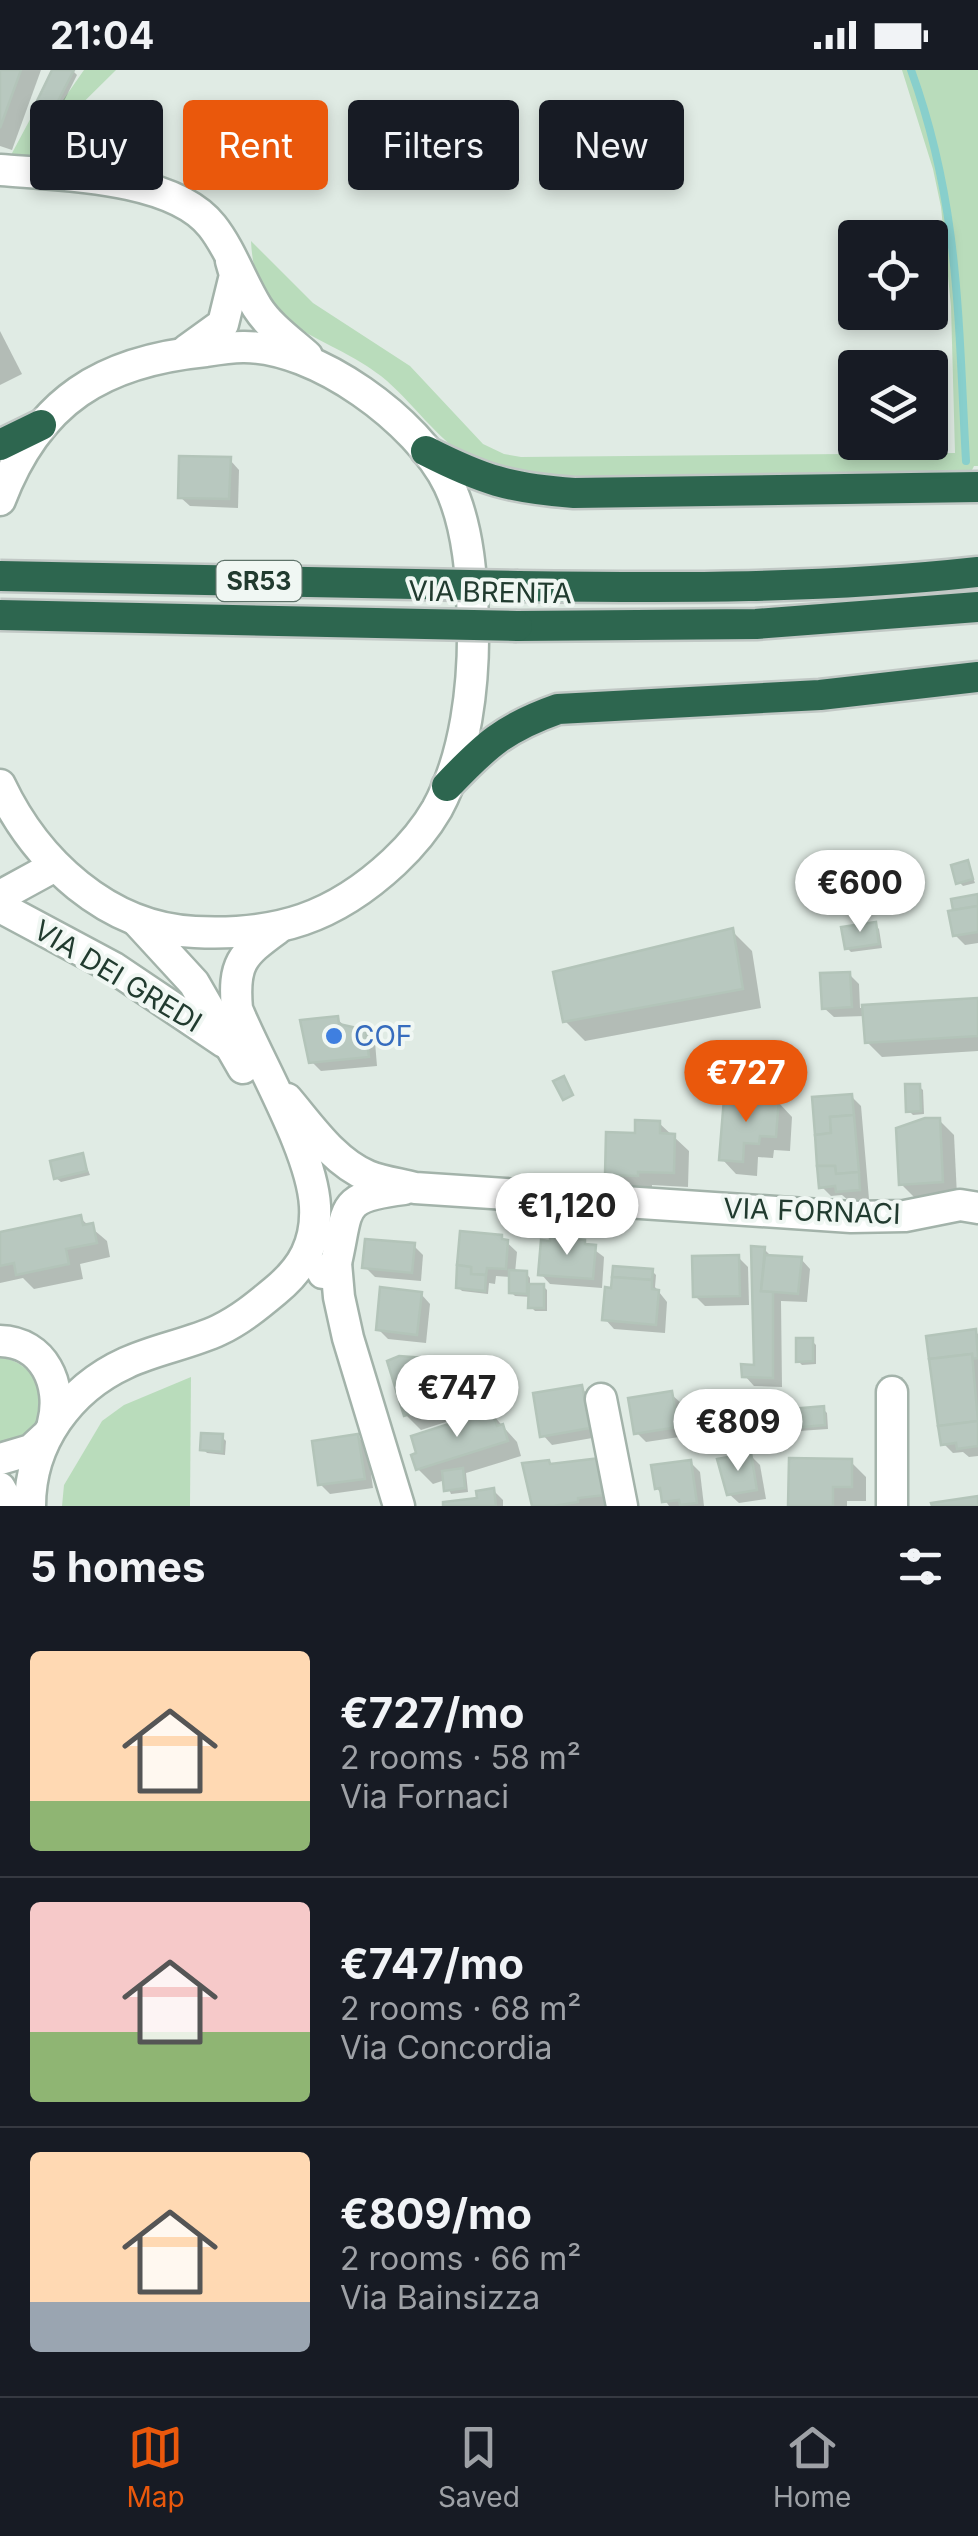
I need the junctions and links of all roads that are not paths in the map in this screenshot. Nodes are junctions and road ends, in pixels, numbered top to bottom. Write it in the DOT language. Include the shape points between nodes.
graph roads {
  1 [pos="0,170"];
  2 [pos="228,254"];
  3 [pos="181,353"];
  4 [pos="320,368"];
  5 [pos="41,426"];
  6 [pos="0,446"];
  7 [pos="426,451"];
  8 [pos="978,487"];
  9 [pos="0,500"];
  10 [pos="978,572"];
  11 [pos="0,576"];
  12 [pos="978,607"];
  13 [pos="0,616"];
  14 [pos="978,676"];
  15 [pos="0,785"];
  16 [pos="447,786"];
  17 [pos="54,866"];
  18 [pos="0,896"];
  19 [pos="0,907"];
  20 [pos="137,921"];
  21 [pos="279,927"];
  22 [pos="234,1049"];
  23 [pos="266,1072"];
  24 [pos="415,1188"];
  25 [pos="977,1205"];
  26 [pos="336,1263"];
  27 [pos="254,1309"];
  28 [pos="0,1341"];
  29 [pos="43,1361"];
  30 [pos="125,1364"];
  31 [pos="892,1392"];
  32 [pos="602,1400"];
  33 [pos="49,1430"];
  34 [pos="0,1460"];
  35 [pos="0,1488"];
  36 [pos="10,1506"];
  37 [pos="30,1506"];
  38 [pos="399,1506"];
  39 [pos="622,1506"];
  40 [pos="892,1506"];
  1 -- 2 [label="street" via="169,195 212,225"];
  2 -- 3 [label="street" via="235,275 223,324"];
  2 -- 4 [label="street" via="259,310"];
  3 -- 4 [label="street" via="246,346"];
  3 -- 5 [label="street" via="132,363 82,386"];
  4 -- 7 [label="street" via="392,414"];
  5 -- 6 [label="highway"];
  5 -- 9 [label="street"];
  7 -- 8 [label="highway" via="479,478 524,489"];
  7 -- 16 [label="street" via="460,515 473,600 468,706"];
  10 -- 11 [label="highway, VIA BRENTA / SR53, bridge" via="770,588"];
  12 -- 13 [label="highway, VIA BRENTA / SR53, bridge" via="756,624"];
  14 -- 16 [label="highway" via="820,696 558,710 489,742"];
  15 -- 17 [label="street"];
  16 -- 21 [label="street" via="419,834 370,884 328,912"];
  17 -- 18 [label="street, VIA DEI GREDI"];
  17 -- 20 [label="street"];
  19 -- 22 [label="street, VIA DEI GREDI" via="114,968"];
  20 -- 21 [label="street" via="223,933"];
  20 -- 22 [label="street" via="194,982"];
  21 -- 23 [label="street" via="250,948 238,964 235,985 237,1009"];
  22 -- 27 [label="street" via="275,1131 294,1198 288,1254"];
  23 -- 24 [label="street, VIA FORNACI" via="334,1153 365,1175"];
  23 -- 27 [label="street" via="310,1182 315,1220 302,1266"];
  24 -- 25 [label="street, VIA FORNACI" via="850,1217"];
  24 -- 26 [label="street" via="354,1202 342,1221"];
  26 -- 27 [label="street"];
  26 -- 38 [label="street" via="348,1338"];
  27 -- 30 [label="street" via="201,1338"];
  28 -- 29 [label="street" via="27,1348"];
  29 -- 30 [label="street"];
  29 -- 33 [label="street" via="57,1390"];
  30 -- 33 [label="street" via="76,1398"];
  31 -- 40 [label="street"];
  32 -- 39 [label="street"];
  33 -- 34 [label="street" via="31,1450"];
  33 -- 37 [label="street"];
  35 -- 36 [label="street"];
}
